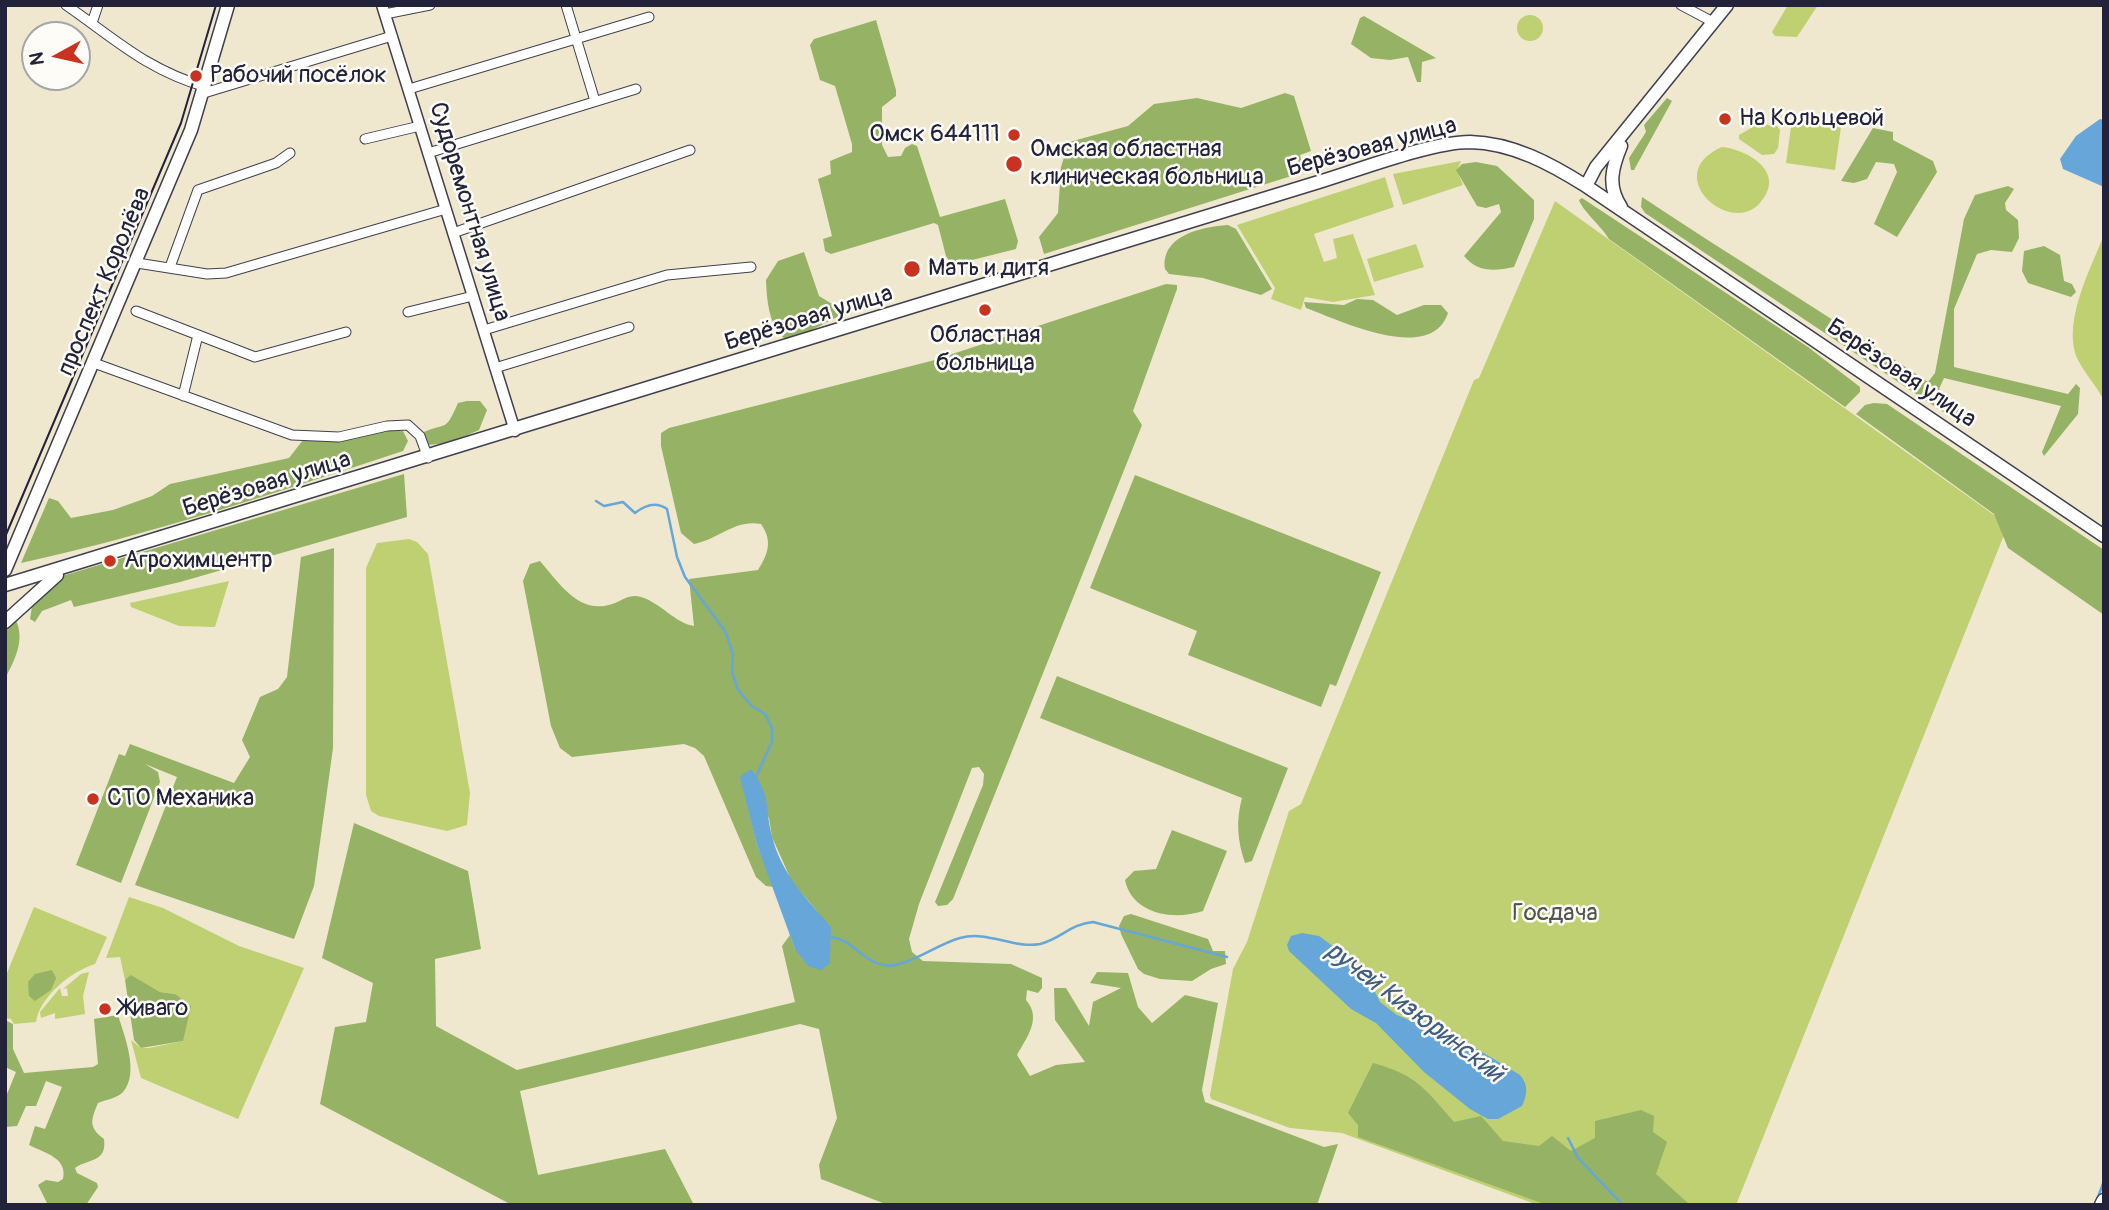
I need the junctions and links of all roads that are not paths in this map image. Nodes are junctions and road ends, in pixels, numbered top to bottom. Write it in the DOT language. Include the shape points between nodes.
graph roads {
  1 [pos="66,5"];
  2 [pos="98,5"];
  3 [pos="228,5"];
  4 [pos="430,5"];
  5 [pos="566,5"];
  6 [pos="1681,5"];
  7 [pos="1727,5"];
  8 [pos="384,10"];
  9 [pos="649,17"];
  10 [pos="1713,22"];
  11 [pos="92,23"];
  12 [pos="392,36"];
  13 [pos="578,39"];
  14 [pos="1665,83"];
  15 [pos="408,89"];
  16 [pos="636,89"];
  17 [pos="205,90"];
  18 [pos="595,101"];
  19 [pos="420,126"];
  20 [pos="365,139"];
  21 [pos="1621,146"];
  22 [pos="690,150"];
  23 [pos="290,153"];
  24 [pos="428,153"];
  25 [pos="1586,186"];
  26 [pos="446,209"];
  27 [pos="1626,213"];
  28 [pos="453,233"];
  29 [pos="137,263"];
  30 [pos="170,267"];
  31 [pos="751,267"];
  32 [pos="473,296"];
  33 [pos="136,311"];
  34 [pos="408,312"];
  35 [pos="629,327"];
  36 [pos="484,330"];
  37 [pos="346,332"];
  38 [pos="198,335"];
  39 [pos="94,363"];
  40 [pos="495,368"];
  41 [pos="183,396"];
  42 [pos="515,431"];
  43 [pos="428,458"];
  44 [pos="2104,536"];
  45 [pos="66,569"];
  46 [pos="5,570"];
  47 [pos="5,585"];
  48 [pos="5,622"];
  1 -- 11 [label="street"];
  2 -- 11 [label="street"];
  3 -- 17 [label="main road, проспект Королёва"];
  4 -- 8 [label="street"];
  5 -- 13 [label="street"];
  6 -- 10 [label="street"];
  7 -- 10 [label="main road"];
  8 -- 12 [label="street, Судоремонтная улица"];
  9 -- 13 [label="street"];
  10 -- 14 [label="main road"];
  11 -- 17 [label="street" via="139,59"];
  12 -- 15 [label="street, Судоремонтная улица"];
  12 -- 17 [label="street"];
  13 -- 15 [label="street"];
  13 -- 18 [label="street"];
  14 -- 21 [label="main road"];
  14 -- 25 [label="main road" via="1596,167"];
  15 -- 19 [label="street, Судоремонтная улица"];
  16 -- 18 [label="street"];
  17 -- 29 [label="main road, проспект Королёва"];
  18 -- 24 [label="street"];
  19 -- 20 [label="street"];
  19 -- 24 [label="street, Судоремонтная улица"];
  21 -- 25 [label="main road"];
  21 -- 27 [label="main road" via="1611,178 1615,197"];
  22 -- 28 [label="street"];
  23 -- 30 [label="street" via="276,163 198,190"];
  24 -- 26 [label="street, Судоремонтная улица"];
  25 -- 27 [label="main road, Берёзовая улица"];
  25 -- 42 [label="main road, Берёзовая улица" via="1524,153 1489,144 1454,143"];
  26 -- 28 [label="street, Судоремонтная улица"];
  26 -- 30 [label="street" via="226,273"];
  27 -- 44 [label="main road, Берёзовая улица"];
  28 -- 32 [label="street, Судоремонтная улица"];
  29 -- 30 [label="street"];
  29 -- 39 [label="main road, проспект Королёва"];
  31 -- 36 [label="street" via="667,275"];
  32 -- 34 [label="street"];
  32 -- 36 [label="street, Судоремонтная улица"];
  33 -- 38 [label="street"];
  35 -- 40 [label="street"];
  36 -- 40 [label="street, Судоремонтная улица"];
  37 -- 38 [label="street" via="255,357"];
  38 -- 41 [label="street"];
  39 -- 41 [label="street"];
  39 -- 46 [label="main road, проспект Королёва"];
  40 -- 42 [label="street, Судоремонтная улица"];
  41 -- 43 [label="street" via="303,437 340,437 408,425 420,436"];
  42 -- 43 [label="main road, Берёзовая улица"];
  43 -- 45 [label="main road, Берёзовая улица"];
  45 -- 47 [label="main road, Берёзовая улица"];
  45 -- 48 [label="main road"];
}
